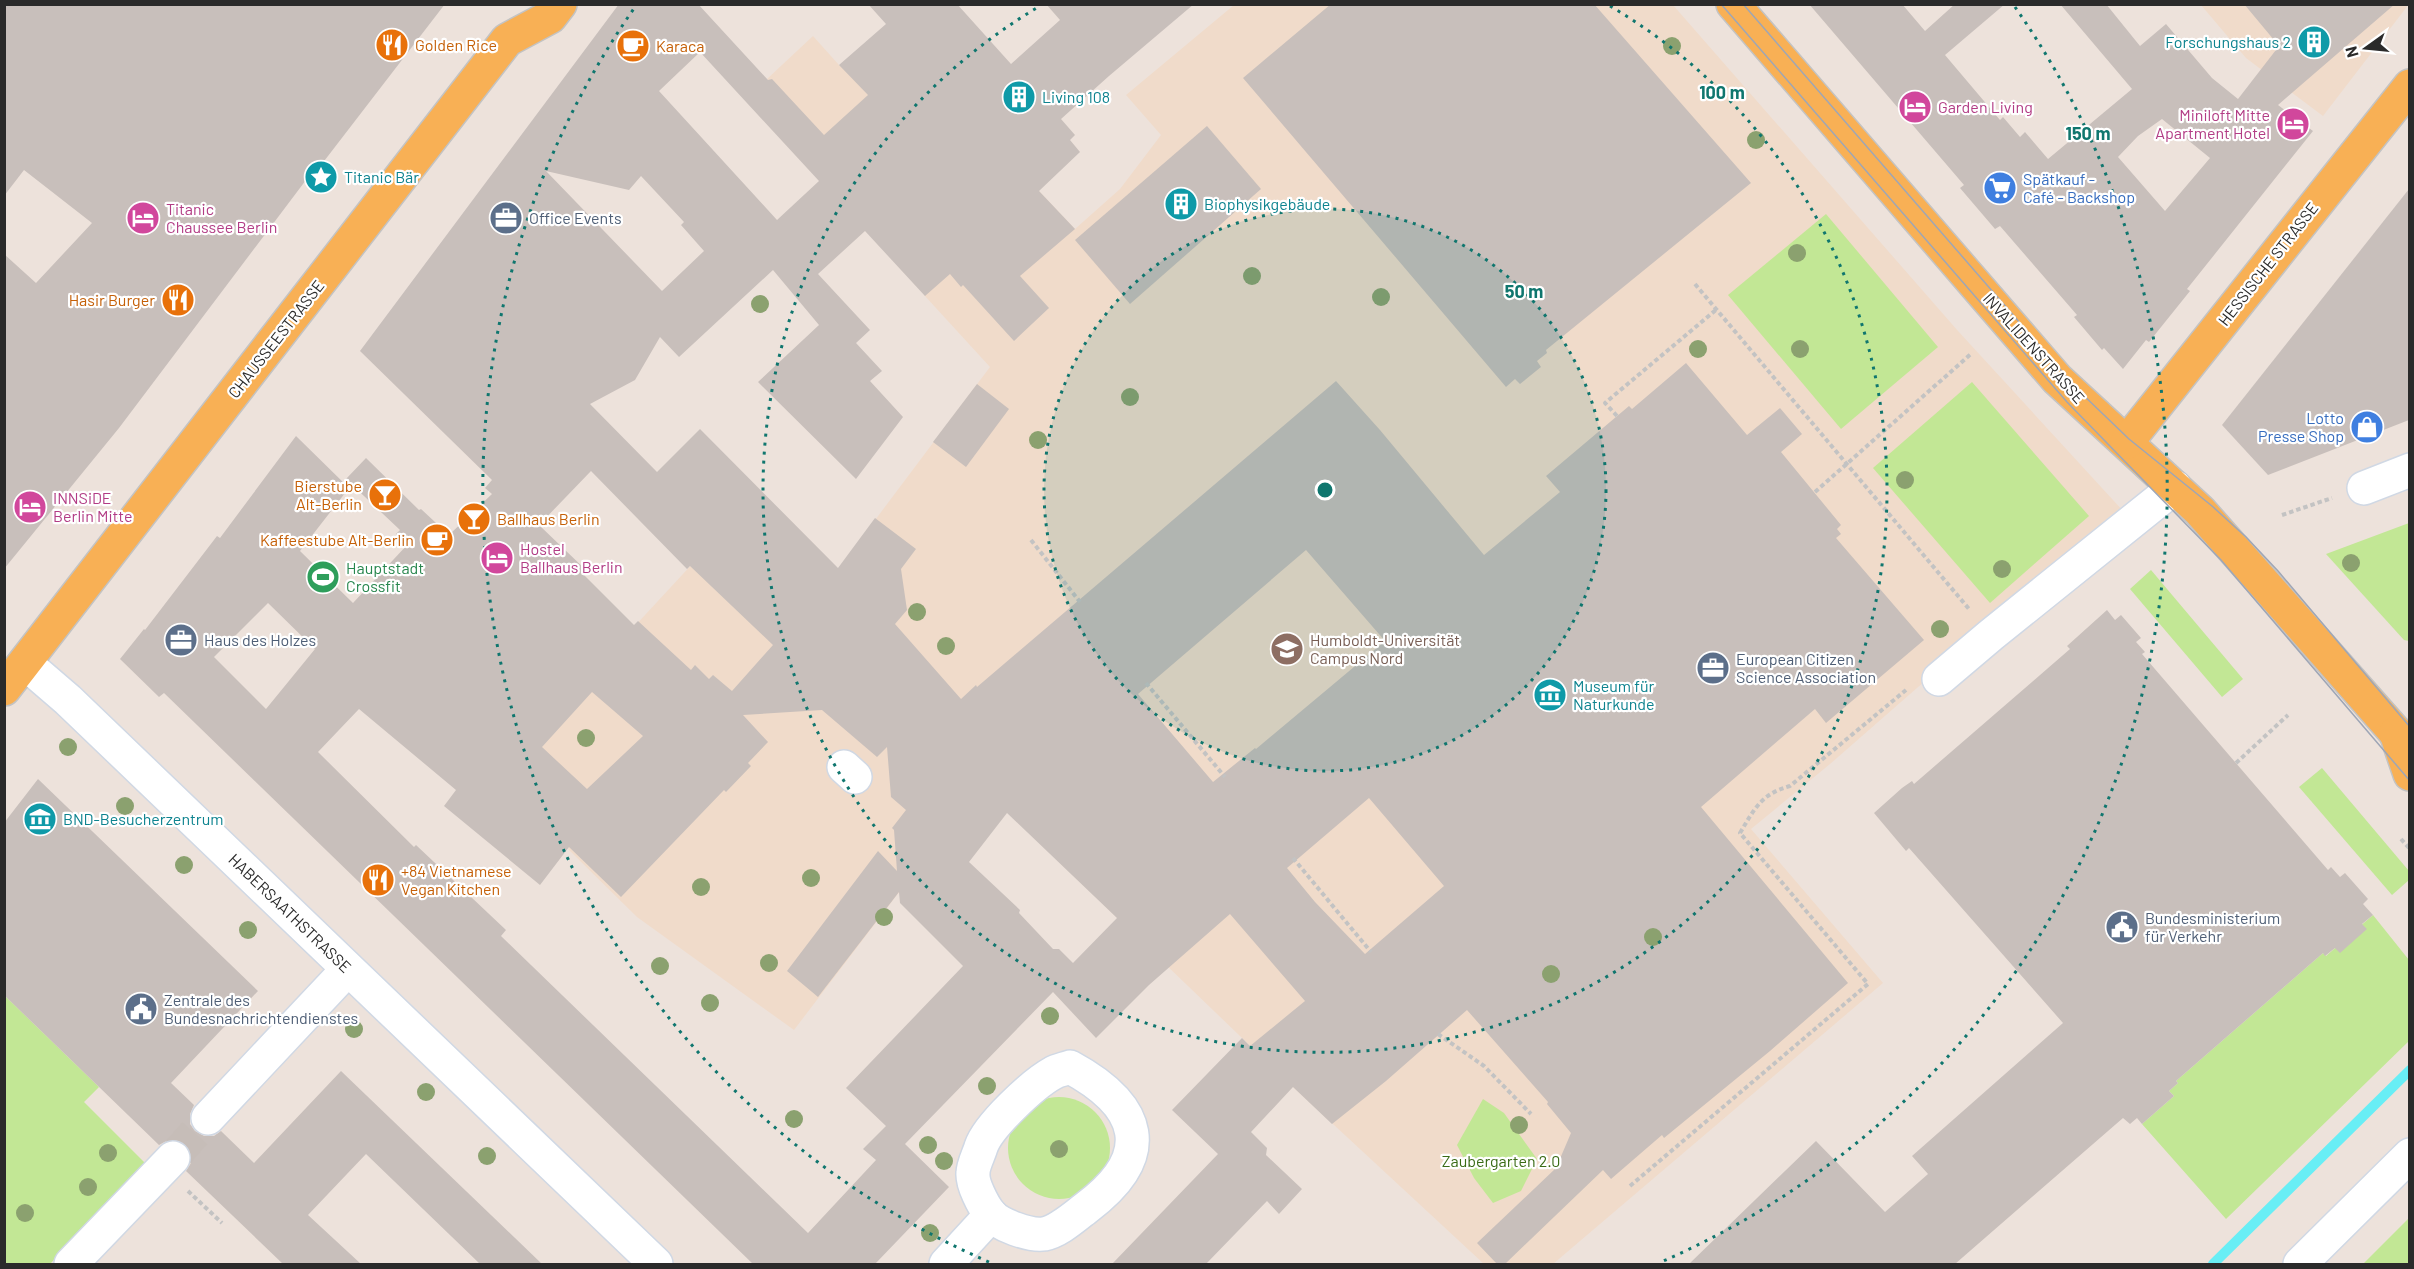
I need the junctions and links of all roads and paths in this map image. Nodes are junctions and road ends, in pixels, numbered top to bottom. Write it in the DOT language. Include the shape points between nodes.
graph roads {
  1 [pos="560,4"];
  2 [pos="1733,4"];
  3 [pos="2409,86"];
  4 [pos="1695,284"];
  5 [pos="1717,309"];
  6 [pos="1972,353"];
  7 [pos="1617,416"];
  8 [pos="2127,442"];
  9 [pos="1847,465"];
  10 [pos="2409,470"];
  11 [pos="2175,487"];
  12 [pos="2364,488"];
  13 [pos="1815,492"];
  14 [pos="2282,515"];
  15 [pos="1030,540"];
  16 [pos="1080,602"];
  17 [pos="1991,635"];
  18 [pos="26,663"];
  19 [pos="1939,679"];
  20 [pos="1146,683"];
  21 [pos="4,689"];
  22 [pos="2288,715"];
  23 [pos="2405,732"];
  24 [pos="2236,763"];
  25 [pos="2409,774"];
  26 [pos="1225,777"];
  27 [pos="2401,839"];
  28 [pos="2409,849"];
  29 [pos="1293,858"];
  30 [pos="1371,952"];
  31 [pos="348,969"];
  32 [pos="1438,1034"];
  33 [pos="1531,1114"];
  34 [pos="208,1118"];
  35 [pos="2409,1155"];
  36 [pos="173,1158"];
  37 [pos="1630,1186"];
  38 [pos="187,1189"];
  39 [pos="991,1215"];
  40 [pos="222,1223"];
  41 [pos="71,1264"];
  42 [pos="656,1264"];
  43 [pos="946,1264"];
  44 [pos="2300,1264"];
  1 -- 18 [label="main road, CHAUSSEESTRASSE" via="550,17 507,40"];
  2 -- 8 [label="main road, INVALIDENSTRASSE" via="2057,379"];
  3 -- 8 [label="main road, HESSISCHE STRASSE"];
  4 -- 5 [label="path"];
  5 -- 7 [label="path" via="1605,403"];
  5 -- 9 [label="path"];
  6 -- 9 [label="path"];
  8 -- 11 [label="main road, INVALIDENSTRASSE"];
  9 -- 13 [label="path"];
  9 -- 17 [label="path"];
  10 -- 12 [label="street"];
  11 -- 17 [label="street"];
  11 -- 23 [label="main road, INVALIDENSTRASSE"];
  12 -- 14 [label="path"];
  15 -- 16 [label="path"];
  17 -- 19 [label="street"];
  18 -- 21 [label="main road, CHAUSSEESTRASSE"];
  18 -- 31 [label="street, HABERSAATHSTRASSE"];
  19 -- 37 [label="path" via="1921,677 1790,786 1774,790 1757,804 1740,833 1868,984"];
  20 -- 26 [label="path"];
  22 -- 24 [label="path"];
  23 -- 25 [label="main road, INVALIDENSTRASSE"];
  27 -- 28 [label="path"];
  29 -- 30 [label="path"];
  31 -- 34 [label="street"];
  31 -- 42 [label="street, HABERSAATHSTRASSE"];
  32 -- 33 [label="path" via="1484,1066"];
  35 -- 44 [label="street"];
  36 -- 41 [label="street"];
  38 -- 40 [label="path"];
  39 -- 39 [label="street" via="1025,1233 1045,1234 1096,1200 1117,1178 1134,1145 1124,1110 1108,1092 1070,1067 1053,1073 1033,1088 985,1135 973,1173"];
  39 -- 43 [label="street"];
}
